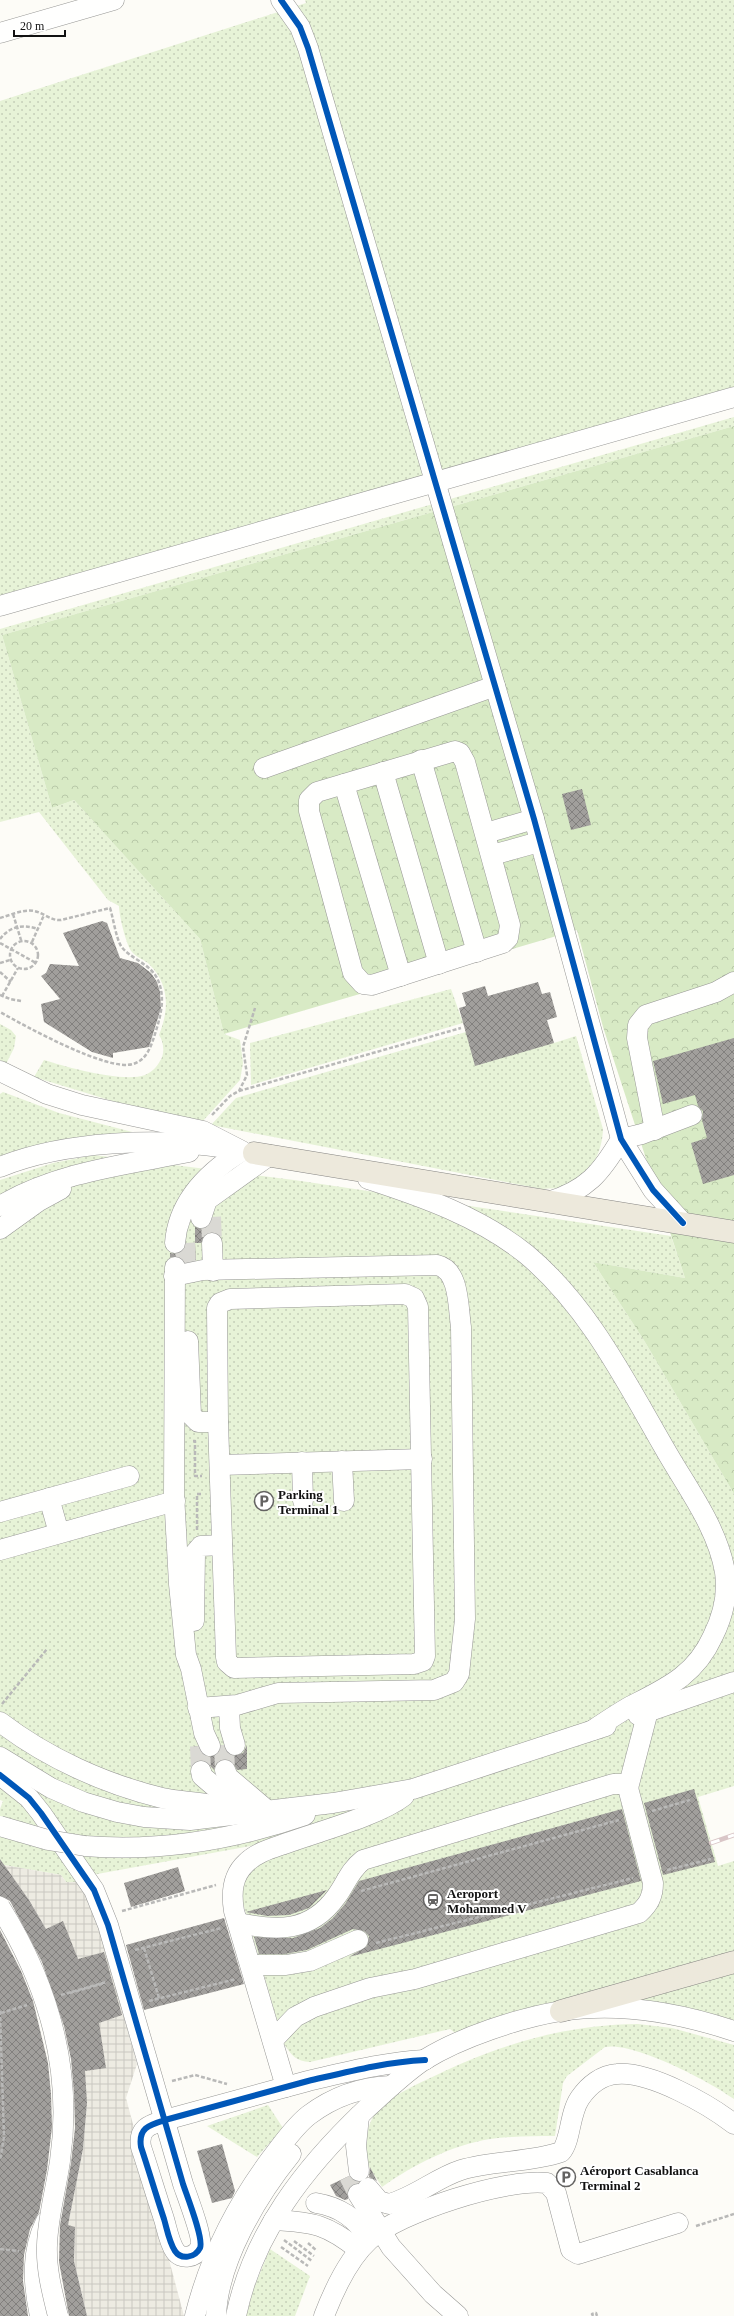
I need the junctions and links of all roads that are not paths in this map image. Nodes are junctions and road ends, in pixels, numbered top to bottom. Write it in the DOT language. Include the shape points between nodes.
graph roads {
  1 [pos="114,0"];
  2 [pos="281,0"];
  3 [pos="0,33"];
  4 [pos="734,397"];
  5 [pos="435,481"];
  6 [pos="0,606"];
  7 [pos="495,686"];
  8 [pos="421,760"];
  9 [pos="264,768"];
  10 [pos="383,772"];
  11 [pos="344,784"];
  12 [pos="534,819"];
  13 [pos="486,833"];
  14 [pos="540,842"];
  15 [pos="492,855"];
  16 [pos="477,952"];
  17 [pos="439,964"];
  18 [pos="401,976"];
  19 [pos="734,982"];
  20 [pos="725,993"];
  21 [pos="0,1071"];
  22 [pos="692,1115"];
  23 [pos="655,1130"];
  24 [pos="621,1139"];
  25 [pos="216,1147"];
  26 [pos="255,1153"];
  27 [pos="331,1166"];
  28 [pos="0,1167"];
  29 [pos="99,1170"];
  30 [pos="548,1202"];
  31 [pos="0,1206"];
  32 [pos="199,1214"];
  33 [pos="683,1223"];
  34 [pos="0,1229"];
  35 [pos="734,1232"];
  36 [pos="190,1271"];
  37 [pos="174,1300"];
  38 [pos="218,1422"];
  39 [pos="422,1459"];
  40 [pos="342,1461"];
  41 [pos="302,1462"];
  42 [pos="220,1465"];
  43 [pos="129,1476"];
  44 [pos="49,1498"];
  45 [pos="175,1501"];
  46 [pos="302,1501"];
  47 [pos="344,1501"];
  48 [pos="0,1512"];
  49 [pos="59,1533"];
  50 [pos="222,1545"];
  51 [pos="0,1550"];
  52 [pos="191,1669"];
  53 [pos="734,1682"];
  54 [pos="229,1707"];
  55 [pos="198,1708"];
  56 [pos="648,1711"];
  57 [pos="0,1722"];
  58 [pos="593,1730"];
  59 [pos="1,1764"];
  60 [pos="628,1788"];
  61 [pos="413,1789"];
  62 [pos="333,1803"];
  63 [pos="268,1811"];
  64 [pos="240,1813"];
  65 [pos="0,1826"];
  66 [pos="0,1907"];
  67 [pos="232,1925"];
  68 [pos="366,1942"];
  69 [pos="734,1962"];
  70 [pos="247,1971"];
  71 [pos="562,2011"];
  72 [pos="734,2031"];
  73 [pos="273,2040"];
  74 [pos="425,2060"];
  75 [pos="391,2086"];
  76 [pos="286,2087"];
  77 [pos="359,2116"];
  78 [pos="164,2120"];
  79 [pos="734,2124"];
  80 [pos="344,2130"];
  81 [pos="395,2202"];
  82 [pos="316,2203"];
  83 [pos="51,2210"];
  84 [pos="274,2220"];
  85 [pos="678,2223"];
  86 [pos="374,2237"];
  87 [pos="40,2316"];
  88 [pos="58,2316"];
  89 [pos="195,2316"];
  90 [pos="216,2316"];
  91 [pos="236,2316"];
  92 [pos="324,2316"];
  93 [pos="458,2316"];
  1 -- 3 [label="street"];
  2 -- 5 [label="street" via="300,27 308,48"];
  4 -- 5 [label="street"];
  5 -- 6 [label="street"];
  5 -- 7 [label="street"];
  7 -- 9 [label="street"];
  7 -- 12 [label="street"];
  8 -- 10 [label="street"];
  8 -- 13 [label="street" via="455,751 463,757"];
  8 -- 16 [label="street"];
  10 -- 11 [label="street"];
  10 -- 17 [label="street"];
  11 -- 18 [label="street"];
  11 -- 18 [label="street" via="317,792 312,795 308,805 353,973 358,982 367,985"];
  12 -- 13 [label="street"];
  12 -- 14 [label="street"];
  13 -- 15 [label="street"];
  14 -- 15 [label="street"];
  14 -- 24 [label="street"];
  15 -- 16 [label="street" via="511,932 503,943"];
  16 -- 17 [label="street"];
  17 -- 18 [label="street"];
  19 -- 20 [label="street"];
  20 -- 23 [label="street" via="646,1015 638,1025 637,1038"];
  21 -- 26 [label="street" via="47,1094 82,1105 203,1131"];
  22 -- 23 [label="street"];
  23 -- 24 [label="street"];
  24 -- 30 [label="street" via="602,1170 586,1185 568,1196"];
  24 -- 33 [label="street" via="653,1190"];
  25 -- 26 [label="street"];
  25 -- 28 [label="street" via="172,1143 100,1145 61,1150"];
  25 -- 29 [label="street"];
  26 -- 27 [label="main road"];
  26 -- 32 [label="street" via="216,1192 211,1204"];
  26 -- 32 [label="street" via="208,1175"];
  27 -- 30 [label="main road"];
  27 -- 58 [label="street" via="429,1199 487,1227 525,1254 555,1282 580,1310 621,1374 714,1535 725,1573 724,1606 706,1651 695,1665 667,1689 623,1711"];
  29 -- 31 [label="street" via="55,1180"];
  29 -- 34 [label="street" via="39,1201"];
  30 -- 33 [label="main road"];
  32 -- 36 [label="street" via="178,1225 194,1243"];
  33 -- 35 [label="main road"];
  36 -- 37 [label="street"];
  36 -- 54 [label="street" via="440,1266 448,1271 454,1281 461,1326 465,1619 457,1678 446,1686 434,1690 278,1693"];
  37 -- 38 [label="street" via="184,1309 188,1322 191,1415 198,1422"];
  37 -- 45 [label="street"];
  38 -- 39 [label="street" via="216,1313 220,1303 230,1300 410,1295 418,1306"];
  38 -- 42 [label="street"];
  39 -- 40 [label="street"];
  39 -- 50 [label="street" via="426,1652 418,1663 239,1669 230,1666 226,1657"];
  40 -- 41 [label="street"];
  40 -- 47 [label="street"];
  41 -- 42 [label="street"];
  41 -- 46 [label="street"];
  42 -- 50 [label="street"];
  43 -- 44 [label="street"];
  44 -- 48 [label="street"];
  44 -- 49 [label="street"];
  45 -- 49 [label="street"];
  45 -- 52 [label="street" via="183,1628 186,1655"];
  49 -- 51 [label="street"];
  50 -- 52 [label="street" via="201,1546 194,1553 194,1655"];
  52 -- 55 [label="street"];
  53 -- 56 [label="street"];
  54 -- 55 [label="street"];
  54 -- 55 [label="street" via="217,1740"];
  56 -- 58 [label="street"];
  56 -- 60 [label="street"];
  57 -- 64 [label="street" via="43,1750 88,1773 117,1784 175,1801 216,1806"];
  58 -- 61 [label="street"];
  59 -- 64 [label="street" via="83,1802 117,1812 177,1820"];
  59 -- 78 [label="street" via="38,1809 94,1890"];
  60 -- 67 [label="street" via="624,1784 613,1784 363,1860 349,1873 326,1909 300,1925 270,1929"];
  60 -- 73 [label="street" via="653,1883 650,1900 639,1913 415,1979 370,1988 314,2007 295,2017"];
  61 -- 62 [label="street"];
  61 -- 67 [label="street" via="384,1808 259,1854 246,1863 235,1880"];
  62 -- 63 [label="street"];
  62 -- 65 [label="street, bridge" via="280,1824 219,1839 141,1848 85,1846 48,1840"];
  63 -- 64 [label="street"];
  63 -- 64 [label="street" via="221,1776"];
  66 -- 83 [label="street, bridge" via="31,1962 44,1994 52,2018 60,2060 63,2127"];
  67 -- 70 [label="street"];
  68 -- 70 [label="street" via="310,1961"];
  69 -- 71 [label="main road"];
  70 -- 73 [label="street"];
  71 -- 72 [label="street" via="629,2009 662,2012 708,2022"];
  71 -- 74 [label="street" via="508,2024 463,2041"];
  73 -- 76 [label="street"];
  74 -- 75 [label="street"];
  74 -- 76 [label="street" via="370,2067"];
  75 -- 77 [label="street"];
  75 -- 89 [label="street" via="373,2087 339,2097 324,2105 296,2127 261,2171 237,2209 210,2266"];
  75 -- 90 [label="street" via="371,2091 335,2110 305,2137 283,2164 236,2244 218,2296"];
  76 -- 78 [label="street"];
  77 -- 80 [label="street"];
  77 -- 80 [label="street" via="354,2173 343,2147"];
  78 -- 78 [label="street" via="148,2125 140,2141 175,2251 187,2257 196,2253 201,2245"];
  79 -- 81 [label="street" via="706,2104 682,2092 642,2077 616,2074 592,2084 580,2098 572,2114 564,2148 560,2152 461,2170"];
  80 -- 84 [label="street" via="303,2176"];
  81 -- 86 [label="street"];
  81 -- 86 [label="street" via="384,2203 363,2191"];
  82 -- 86 [label="street" via="342,2210"];
  83 -- 87 [label="street" via="41,2231 35,2254 33,2276"];
  83 -- 88 [label="street, bridge" via="47,2266"];
  84 -- 86 [label="street" via="298,2221 325,2227 337,2233"];
  84 -- 91 [label="street" via="246,2281"];
  85 -- 86 [label="street" via="582,2254 575,2254 571,2250 556,2193 552,2187 541,2182 459,2198 431,2207"];
  86 -- 92 [label="street" via="336,2287"];
  86 -- 93 [label="street"];
}
